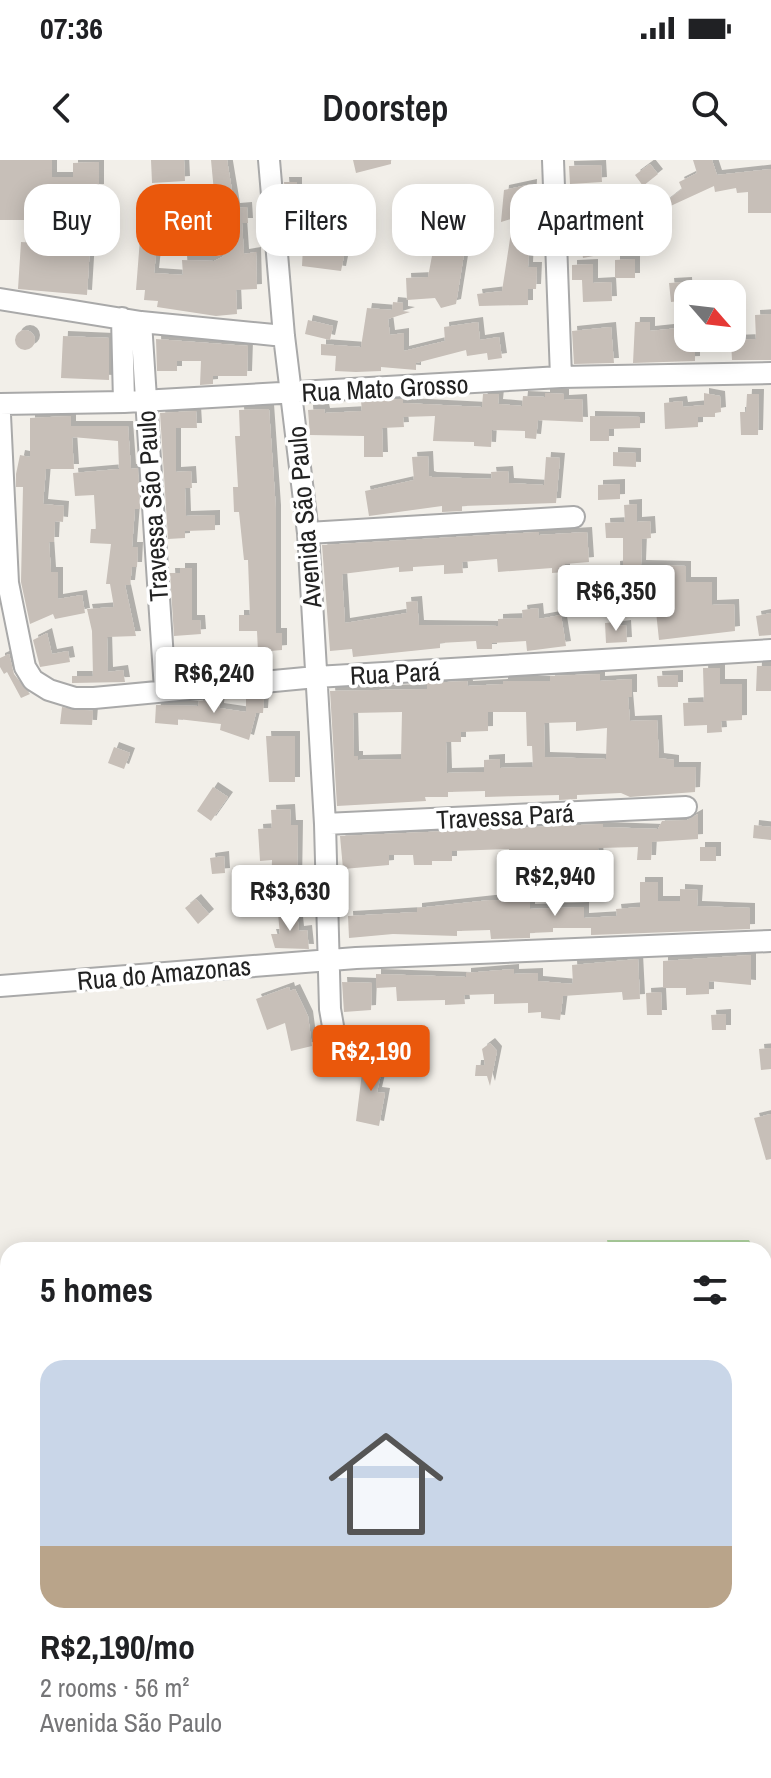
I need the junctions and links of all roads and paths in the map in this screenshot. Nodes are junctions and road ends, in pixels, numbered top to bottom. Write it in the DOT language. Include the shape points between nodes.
graph roads {
  1 [pos="553,160"];
  2 [pos="272,166"];
  3 [pos="0,299"];
  4 [pos="132,320"];
  5 [pos="284,336"];
  6 [pos="771,373"];
  7 [pos="561,377"];
  8 [pos="293,393"];
  9 [pos="145,400"];
  10 [pos="124,402"];
  11 [pos="0,404"];
  12 [pos="0,415"];
  13 [pos="574,517"];
  14 [pos="308,533"];
  15 [pos="771,650"];
  16 [pos="316,677"];
  17 [pos="165,690"];
  18 [pos="686,807"];
  19 [pos="325,824"];
  20 [pos="771,941"];
  21 [pos="329,960"];
  22 [pos="0,986"];
  23 [pos="337,1049"];
  1 -- 7 [label="street"];
  2 -- 5 [label="street, Avenida São Paulo"];
  3 -- 4 [label="street"];
  4 -- 5 [label="street"];
  4 -- 9 [label="street, Travessa São Paulo"];
  4 -- 10 [label="street"];
  5 -- 8 [label="street, Avenida São Paulo"];
  6 -- 7 [label="street, Rua Mato Grosso"];
  7 -- 8 [label="street, Rua Mato Grosso"];
  8 -- 9 [label="street, Rua Mato Grosso"];
  8 -- 14 [label="street, Avenida São Paulo"];
  9 -- 10 [label="street, Rua Mato Grosso"];
  9 -- 17 [label="street, Travessa São Paulo"];
  10 -- 11 [label="street, Rua Mato Grosso"];
  12 -- 17 [label="street, Rua Pará" via="8,583 27,674 49,690 75,698"];
  13 -- 14 [label="street"];
  14 -- 16 [label="street, Avenida São Paulo"];
  15 -- 16 [label="street, Rua Pará"];
  16 -- 17 [label="street, Rua Pará"];
  16 -- 19 [label="street, Avenida São Paulo"];
  18 -- 19 [label="street, Travessa Pará"];
  19 -- 21 [label="street, Avenida São Paulo"];
  20 -- 21 [label="street, Rua do Amazonas"];
  21 -- 22 [label="street, Rua do Amazonas"];
  21 -- 23 [label="street, Avenida São Paulo"];
}
